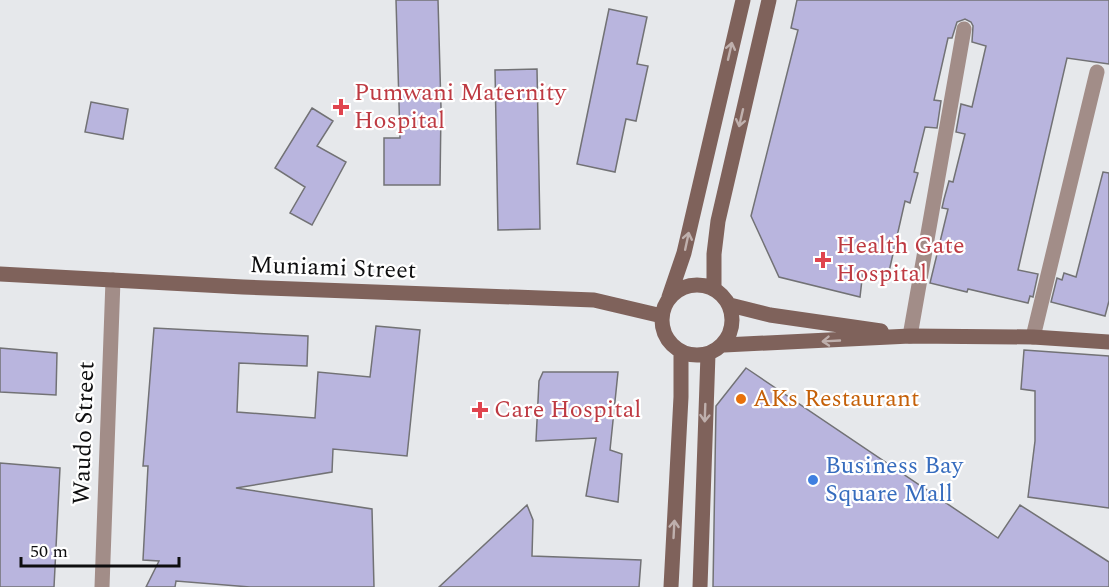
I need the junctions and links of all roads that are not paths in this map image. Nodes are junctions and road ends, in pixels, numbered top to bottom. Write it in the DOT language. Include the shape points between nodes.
graph roads {
  1 [pos="743,0"];
  2 [pos="769,0"];
  3 [pos="964,29"];
  4 [pos="1097,72"];
  5 [pos="0,274"];
  6 [pos="112,280"];
  7 [pos="714,289"];
  8 [pos="669,297"];
  9 [pos="730,305"];
  10 [pos="662,316"];
  11 [pos="910,336"];
  12 [pos="1033,337"];
  13 [pos="1109,342"];
  14 [pos="724,345"];
  15 [pos="681,352"];
  16 [pos="708,354"];
  17 [pos="102,587"];
  18 [pos="671,587"];
  19 [pos="700,587"];
  8 -- 1 [label="main road, one-way" via="684,253"];
  2 -- 7 [label="main road, one-way" via="718,221"];
  3 -- 11 [label="street"];
  4 -- 12 [label="street"];
  5 -- 6 [label="main road, Muniami Street"];
  6 -- 10 [label="main road, Muniami Street" via="594,300"];
  6 -- 17 [label="street, Waudo Street"];
  7 -- 8 [label="main road" via="692,285"];
  7 -- 9 [label="main road"];
  8 -- 10 [label="main road"];
  9 -- 11 [label="main road" via="770,315"];
  9 -- 14 [label="main road" via="732,328"];
  10 -- 15 [label="main road" via="667,339"];
  11 -- 12 [label="main road"];
  11 -- 14 [label="main road, one-way"];
  12 -- 13 [label="main road"];
  14 -- 16 [label="main road"];
  15 -- 16 [label="main road"];
  18 -- 15 [label="main road, one-way"];
  16 -- 19 [label="main road, one-way"];
}
